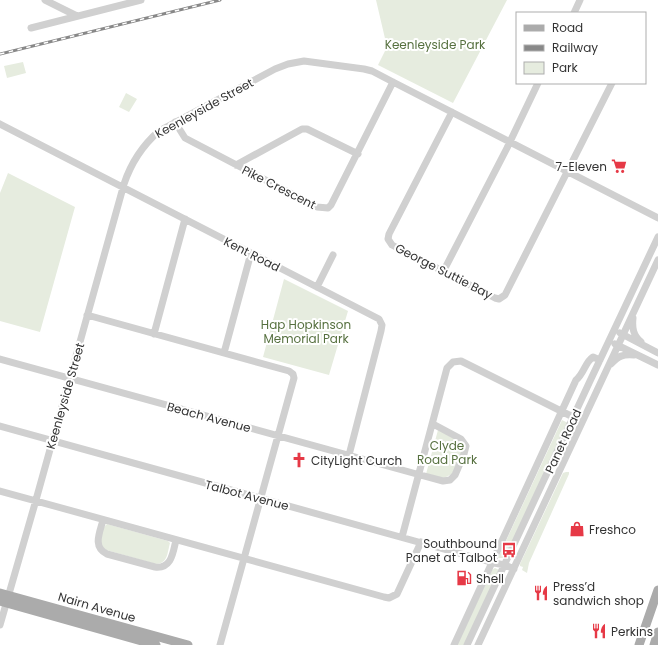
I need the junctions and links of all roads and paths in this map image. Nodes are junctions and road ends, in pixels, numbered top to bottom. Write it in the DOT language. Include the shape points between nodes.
graph roads {
  1 [pos="45,0"];
  2 [pos="141,0"];
  3 [pos="580,0"];
  4 [pos="574,12"];
  5 [pos="77,16"];
  6 [pos="30,28"];
  7 [pos="393,82"];
  8 [pos="538,84"];
  9 [pos="612,84"];
  10 [pos="452,112"];
  11 [pos="175,122"];
  12 [pos="0,124"];
  13 [pos="509,142"];
  14 [pos="358,154"];
  15 [pos="236,165"];
  16 [pos="568,172"];
  17 [pos="123,187"];
  18 [pos="658,218"];
  19 [pos="185,219"];
  20 [pos="658,237"];
  21 [pos="251,253"];
  22 [pos="333,255"];
  23 [pos="658,260"];
  24 [pos="443,272"];
  25 [pos="317,287"];
  26 [pos="634,311"];
  27 [pos="87,315"];
  28 [pos="614,330"];
  29 [pos="154,334"];
  30 [pos="623,335"];
  31 [pos="609,341"];
  32 [pos="618,346"];
  33 [pos="646,346"];
  34 [pos="224,353"];
  35 [pos="658,353"];
  36 [pos="642,357"];
  37 [pos="0,359"];
  38 [pos="600,360"];
  39 [pos="658,364"];
  40 [pos="607,368"];
  41 [pos="70,378"];
  42 [pos="562,412"];
  43 [pos="574,417"];
  44 [pos="582,422"];
  45 [pos="433,424"];
  46 [pos="0,426"];
  47 [pos="278,436"];
  48 [pos="52,441"];
  49 [pos="348,455"];
  50 [pos="418,474"];
  51 [pos="0,491"];
  52 [pos="260,498"];
  53 [pos="36,501"];
  54 [pos="103,520"];
  55 [pos="402,537"];
  56 [pos="176,540"];
  57 [pos="420,542"];
  58 [pos="244,558"];
  59 [pos="493,563"];
  60 [pos="504,567"];
  61 [pos="513,571"];
  62 [pos="658,590"];
  63 [pos="4,598"];
  64 [pos="0,625"];
  65 [pos="658,632"];
  66 [pos="146,638"];
  67 [pos="156,645"];
  68 [pos="188,645"];
  69 [pos="220,645"];
  70 [pos="454,645"];
  71 [pos="467,645"];
  72 [pos="478,645"];
  73 [pos="639,645"];
  74 [pos="654,645"];
  1 -- 5 [label="street"];
  2 -- 5 [label="street"];
  3 -- 4 [label="street"];
  5 -- 6 [label="street"];
  7 -- 10 [label="street, Keenleyside Street"];
  7 -- 11 [label="street, Keenleyside Street" via="360,68 304,61 275,69"];
  7 -- 14 [label="street, Pike Crescent"];
  8 -- 13 [label="street"];
  9 -- 16 [label="street"];
  10 -- 13 [label="street, Keenleyside Street"];
  10 -- 24 [label="street, George Suttie Bay" via="388,237 392,246"];
  11 -- 15 [label="street, Pike Crescent" via="185,138"];
  11 -- 17 [label="street, Keenleyside Street" via="159,131 143,146"];
  12 -- 17 [label="street, Kent Road"];
  13 -- 16 [label="street, Keenleyside Street"];
  13 -- 24 [label="street"];
  14 -- 15 [label="street" via="307,128"];
  14 -- 15 [label="street, Pike Crescent" via="328,208 317,207"];
  16 -- 18 [label="street, Keenleyside Street"];
  16 -- 24 [label="street, George Suttie Bay" via="501,298 495,298"];
  17 -- 19 [label="street, Kent Road"];
  17 -- 27 [label="street, Keenleyside Street"];
  19 -- 21 [label="street, Kent Road"];
  19 -- 29 [label="street"];
  20 -- 28 [label="street, Panet Road"];
  21 -- 25 [label="street, Kent Road"];
  21 -- 34 [label="street"];
  22 -- 25 [label="street"];
  23 -- 26 [label="street, Panet Road"];
  25 -- 49 [label="street, Kent Road" via="379,319 382,325"];
  26 -- 30 [label="street, Panet Road"];
  26 -- 33 [label="street" via="633,332"];
  27 -- 29 [label="street"];
  27 -- 41 [label="street, Keenleyside Street"];
  28 -- 30 [label="street"];
  28 -- 31 [label="street, Panet Road"];
  29 -- 34 [label="street"];
  30 -- 32 [label="street, Panet Road"];
  30 -- 33 [label="street"];
  31 -- 32 [label="street"];
  31 -- 38 [label="street, Panet Road"];
  32 -- 36 [label="street"];
  32 -- 40 [label="street, Panet Road"];
  33 -- 35 [label="street"];
  34 -- 47 [label="street" via="293,374"];
  36 -- 39 [label="street"];
  36 -- 40 [label="street" via="625,354"];
  37 -- 41 [label="street, Beach Avenue"];
  38 -- 42 [label="street" via="593,357 590,359 576,380"];
  38 -- 43 [label="street, Panet Road"];
  40 -- 44 [label="street, Panet Road"];
  41 -- 47 [label="street, Beach Avenue"];
  41 -- 48 [label="street, Keenleyside Street"];
  42 -- 43 [label="street"];
  42 -- 45 [label="street" via="457,360 447,368"];
  42 -- 59 [label="street"];
  43 -- 44 [label="street"];
  43 -- 60 [label="street, Panet Road"];
  44 -- 61 [label="street, Panet Road"];
  45 -- 50 [label="street"];
  45 -- 50 [label="street, Beach Avenue" via="461,439 466,446 464,454 455,475 450,480 443,481"];
  46 -- 48 [label="street, Talbot Avenue"];
  47 -- 49 [label="street, Beach Avenue"];
  47 -- 52 [label="street"];
  48 -- 52 [label="street, Talbot Avenue"];
  48 -- 53 [label="street, Keenleyside Street"];
  49 -- 50 [label="street, Beach Avenue"];
  50 -- 55 [label="street"];
  51 -- 53 [label="street"];
  52 -- 55 [label="street, Talbot Avenue"];
  52 -- 58 [label="street"];
  53 -- 54 [label="street"];
  53 -- 63 [label="street, Keenleyside Street"];
  54 -- 56 [label="street"];
  54 -- 56 [label="street" via="98,547 107,554 163,567 169,562"];
  55 -- 57 [label="street, Talbot Avenue"];
  56 -- 58 [label="street"];
  57 -- 58 [label="street" via="397,594 389,598"];
  57 -- 59 [label="street, Talbot Avenue"];
  58 -- 69 [label="street"];
  59 -- 60 [label="street, Talbot Avenue"];
  59 -- 70 [label="street"];
  60 -- 61 [label="street, Talbot Avenue"];
  60 -- 71 [label="street, Panet Road"];
  61 -- 72 [label="street, Panet Road"];
  62 -- 73 [label="main road"];
  63 -- 64 [label="street, Keenleyside Street"];
  63 -- 66 [label="main road, Nairn Avenue"];
  65 -- 74 [label="main road"];
  66 -- 67 [label="main road, Nairn Avenue"];
  66 -- 68 [label="main road, Nairn Avenue"];
}
